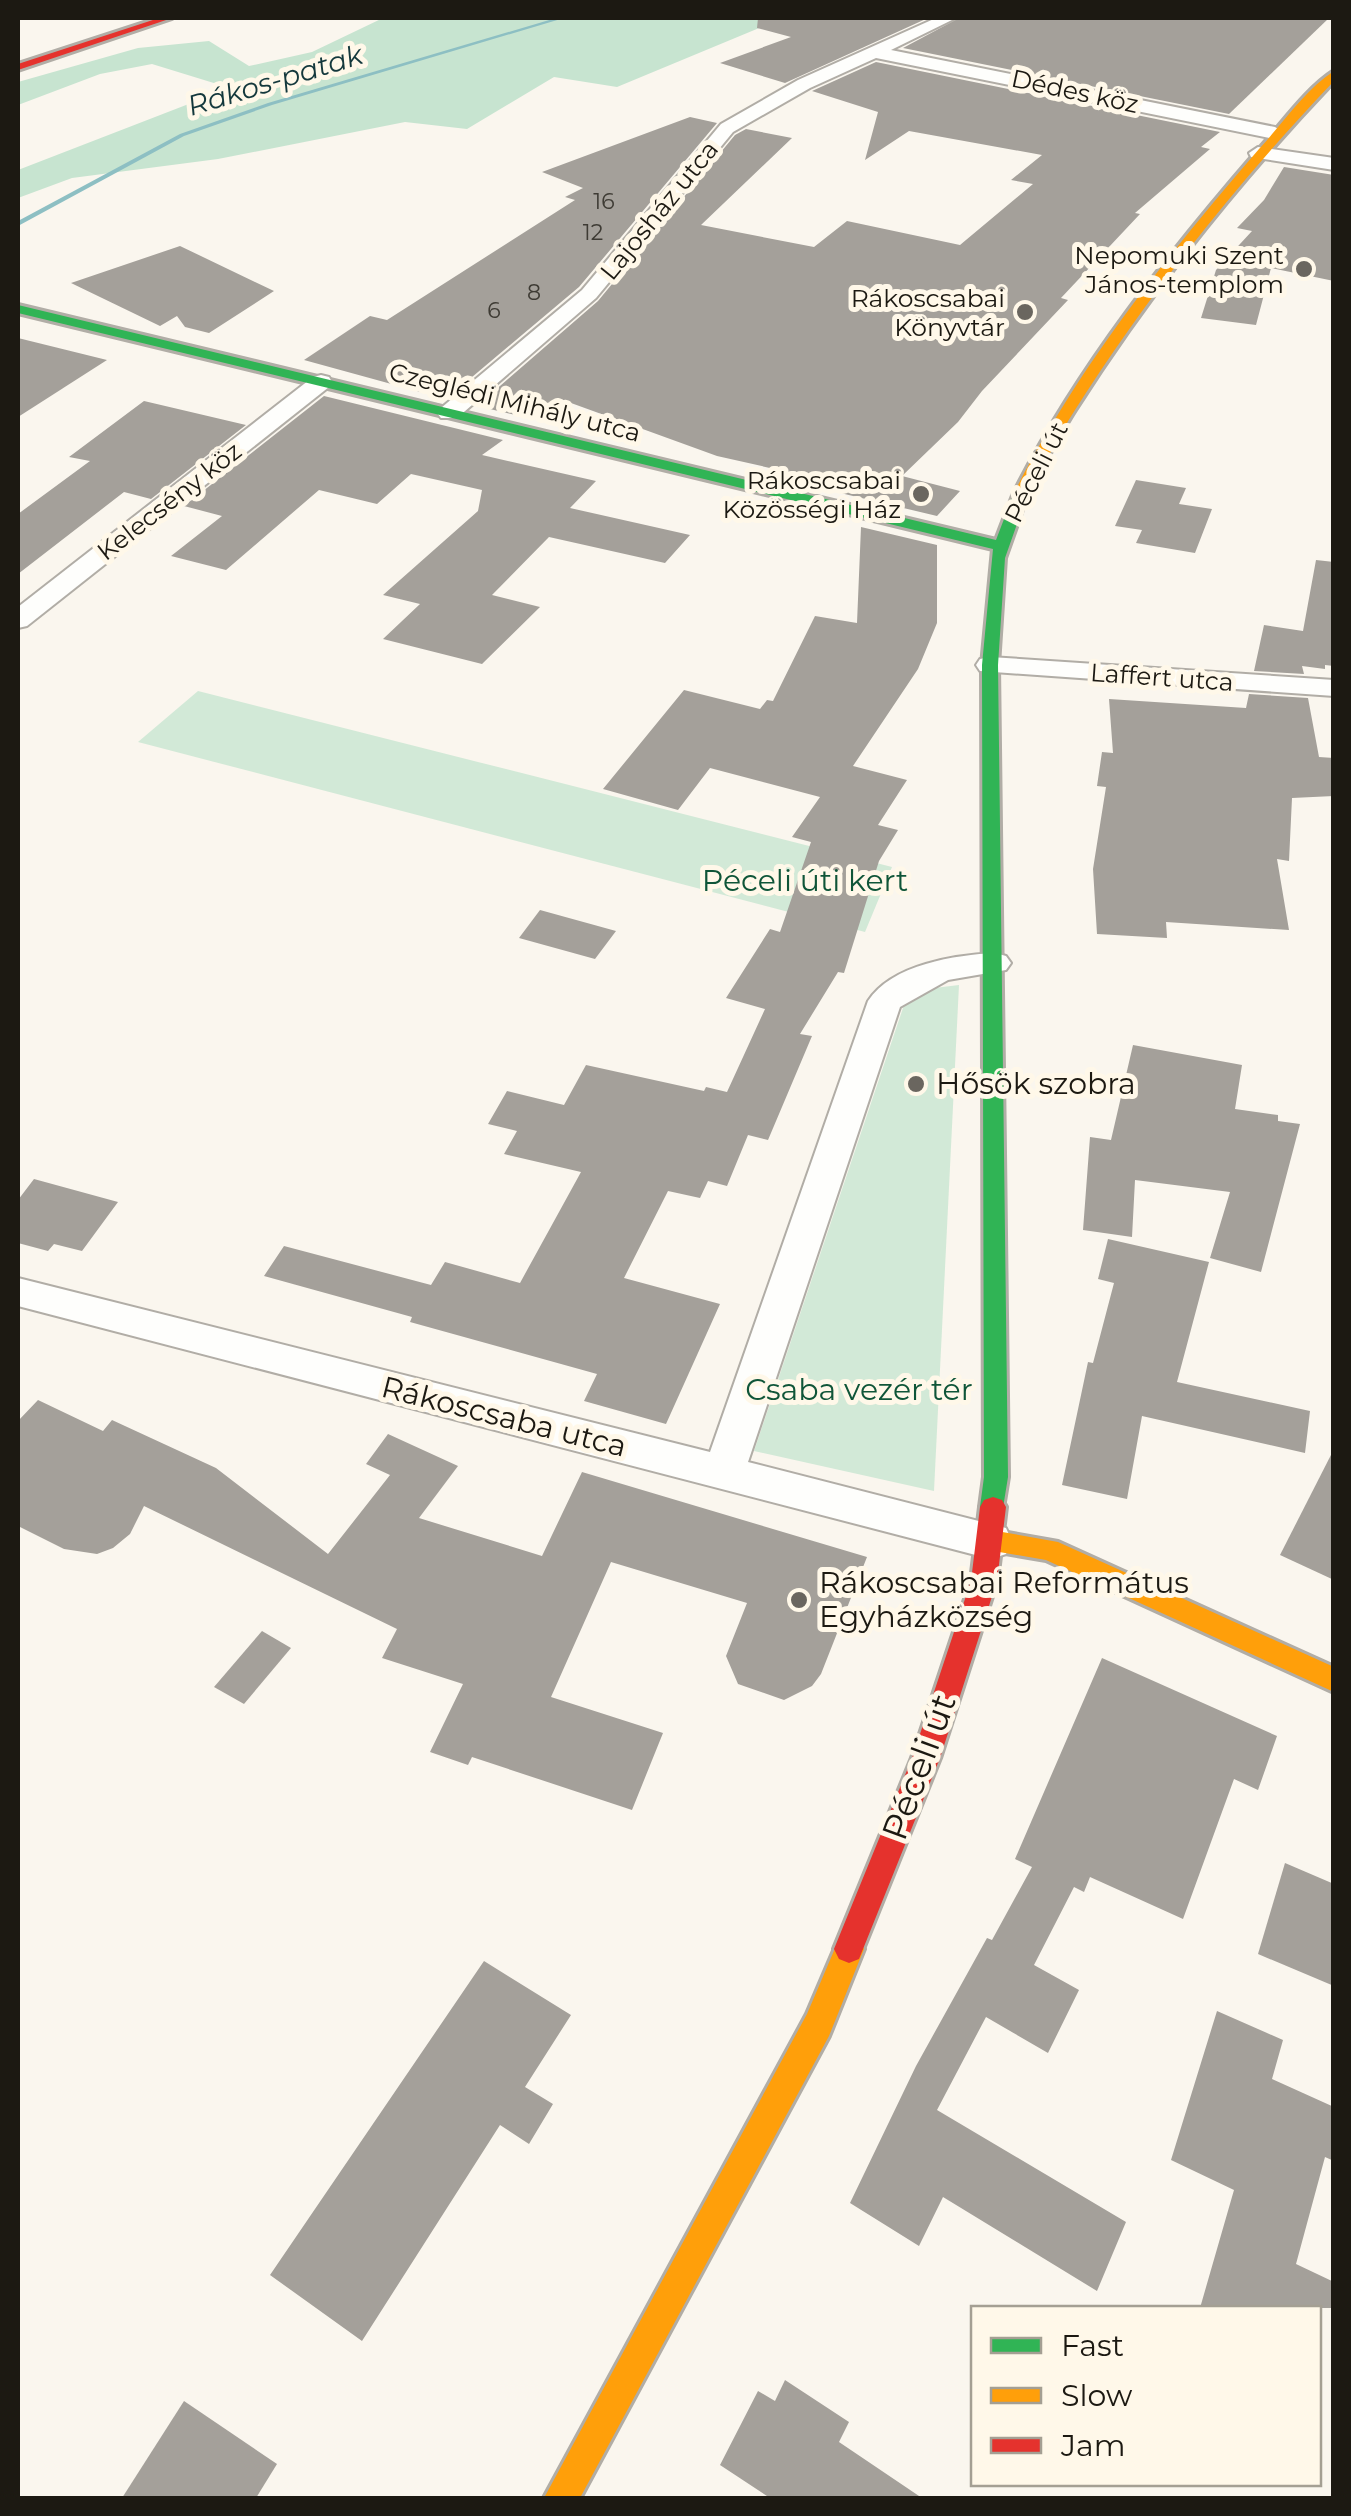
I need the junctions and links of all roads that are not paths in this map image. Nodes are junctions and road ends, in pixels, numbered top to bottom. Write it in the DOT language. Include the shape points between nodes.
graph roads {
  1 [pos="166,18"];
  2 [pos="948,18"];
  3 [pos="874,52"];
  4 [pos="18,67"];
  5 [pos="1334,74"];
  6 [pos="1276,133"];
  7 [pos="1258,153"];
  8 [pos="1334,164"];
  9 [pos="18,309"];
  10 [pos="321,382"];
  11 [pos="449,414"];
  12 [pos="1000,546"];
  13 [pos="18,620"];
  14 [pos="990,665"];
  15 [pos="1334,688"];
  16 [pos="994,964"];
  17 [pos="18,1292"];
  18 [pos="723,1474"];
  19 [pos="991,1542"];
  20 [pos="1334,1680"];
  21 [pos="561,2498"];
  1 -- 4 [label="main road"];
  2 -- 3 [label="street, Lajosház utca"];
  3 -- 6 [label="street, Dédes köz"];
  3 -- 11 [label="street, Lajosház utca" via="727,128 590,294"];
  5 -- 6 [label="main road, Péceli út"];
  6 -- 7 [label="main road, Péceli út"];
  7 -- 8 [label="street"];
  7 -- 12 [label="main road, Péceli út" via="1186,238 1054,430"];
  9 -- 10 [label="main road, Czeglédi Mihály utca"];
  10 -- 11 [label="main road, Czeglédi Mihály utca"];
  10 -- 13 [label="street, Kelecsény köz"];
  11 -- 12 [label="main road, Czeglédi Mihály utca"];
  12 -- 14 [label="main road, Péceli út"];
  14 -- 15 [label="street, Laffert utca"];
  14 -- 16 [label="main road, Péceli út"];
  16 -- 18 [label="street" via="956,965 914,979 885,1000"];
  16 -- 19 [label="main road, Péceli út"];
  17 -- 18 [label="street, Rákoscsaba utca"];
  18 -- 19 [label="street, Rákoscsaba utca"];
  19 -- 20 [label="main road" via="1049,1550"];
  19 -- 21 [label="main road, Péceli út" via="926,1758 818,2024"];
}
